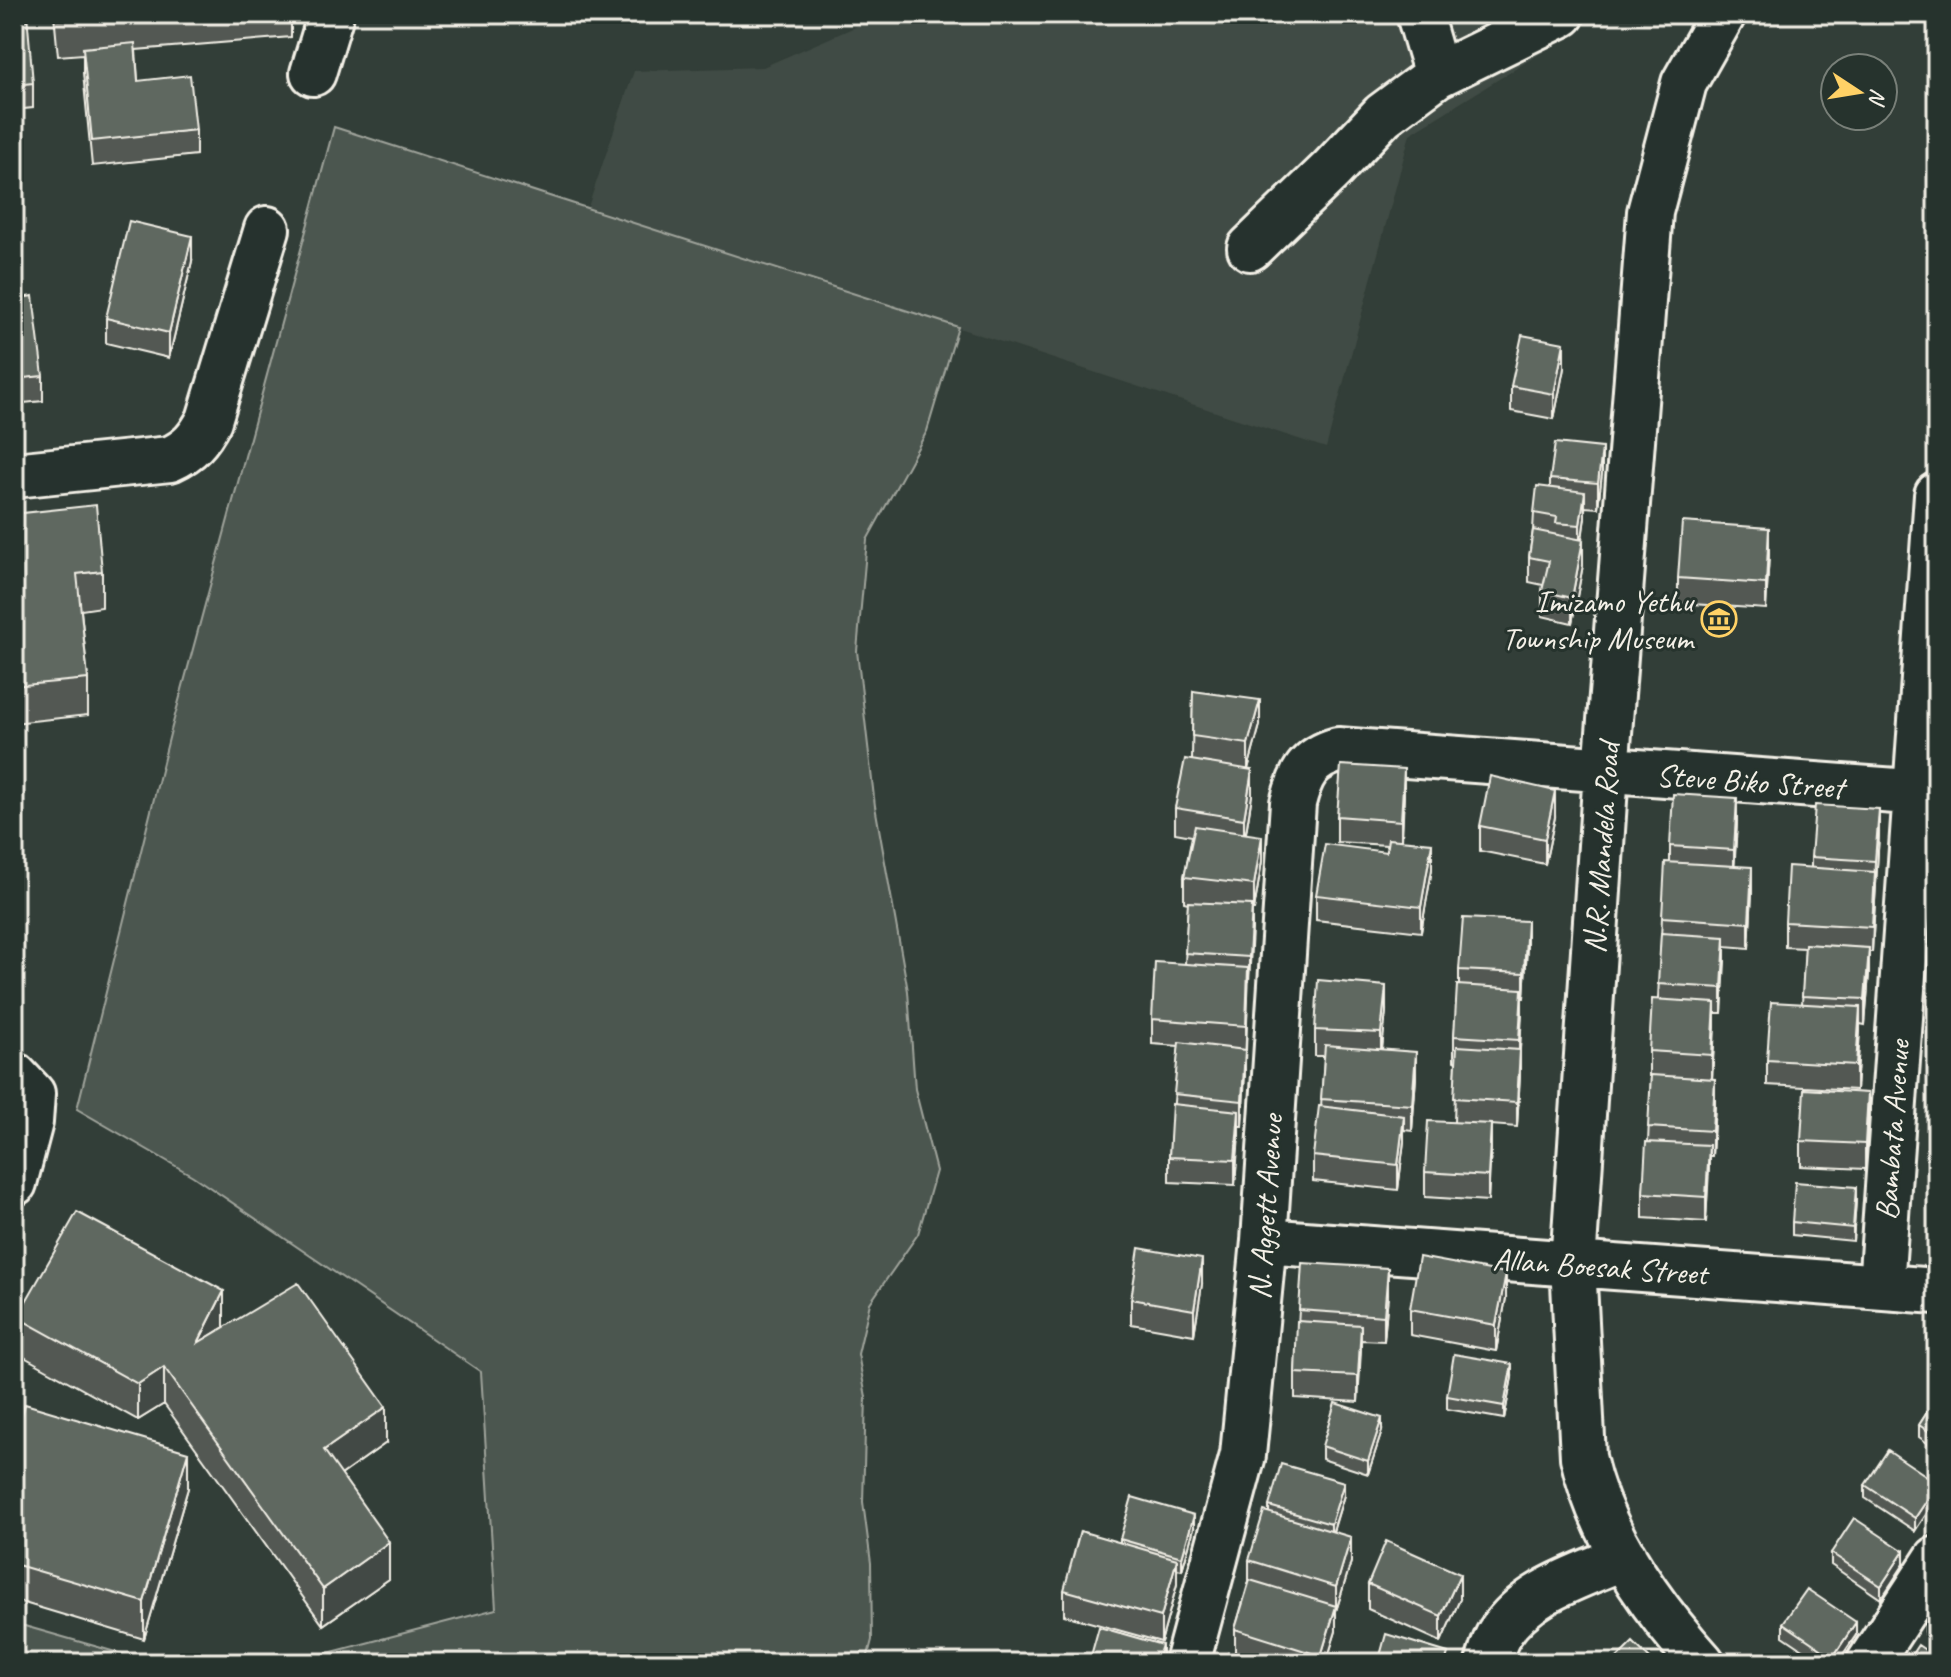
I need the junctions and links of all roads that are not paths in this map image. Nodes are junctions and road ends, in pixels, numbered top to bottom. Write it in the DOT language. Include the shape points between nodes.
graph roads {
  1 [pos="331,14"];
  2 [pos="1419,14"];
  3 [pos="1562,14"];
  4 [pos="1723,14"];
  5 [pos="313,73"];
  6 [pos="1437,75"];
  7 [pos="267,229"];
  8 [pos="1250,248"];
  9 [pos="14,475"];
  10 [pos="1937,495"];
  11 [pos="1323,754"];
  12 [pos="1606,771"];
  13 [pos="1927,794"];
  14 [pos="14,1075"];
  15 [pos="14,1183"];
  16 [pos="1264,1241"];
  17 [pos="1573,1264"];
  18 [pos="1881,1286"];
  19 [pos="1937,1291"];
  20 [pos="1624,1557"];
  21 [pos="1937,1559"];
  22 [pos="1187,1663"];
  23 [pos="1488,1663"];
  24 [pos="1702,1663"];
  25 [pos="1869,1663"];
  1 -- 5 [label="street"];
  2 -- 6 [label="street"];
  3 -- 6 [label="street"];
  4 -- 12 [label="street, N.R. Mandela Road" via="1684,83 1650,212"];
  6 -- 8 [label="street" via="1383,115"];
  7 -- 9 [label="street" via="199,439 170,459"];
  10 -- 13 [label="street, Bambata Avenue"];
  11 -- 12 [label="street, Steve Biko Street" via="1338,750"];
  11 -- 16 [label="street, N. Aggett Avenue" via="1299,779 1293,803"];
  12 -- 13 [label="street, Steve Biko Street"];
  12 -- 17 [label="street, N.R. Mandela Road"];
  13 -- 18 [label="street, Bambata Avenue"];
  14 -- 15 [label="street" via="32,1094"];
  16 -- 17 [label="street, Allan Boesak Street"];
  16 -- 22 [label="street, N. Aggett Avenue" via="1243,1455"];
  17 -- 18 [label="street, Allan Boesak Street"];
  17 -- 20 [label="street, N.R. Mandela Road" via="1583,1457 1589,1486"];
  18 -- 19 [label="street, Allan Boesak Street"];
  20 -- 23 [label="street" via="1540,1594 1515,1613 1498,1636"];
  20 -- 24 [label="street, N.R. Mandela Road" via="1672,1630"];
  21 -- 25 [label="street"];
}
